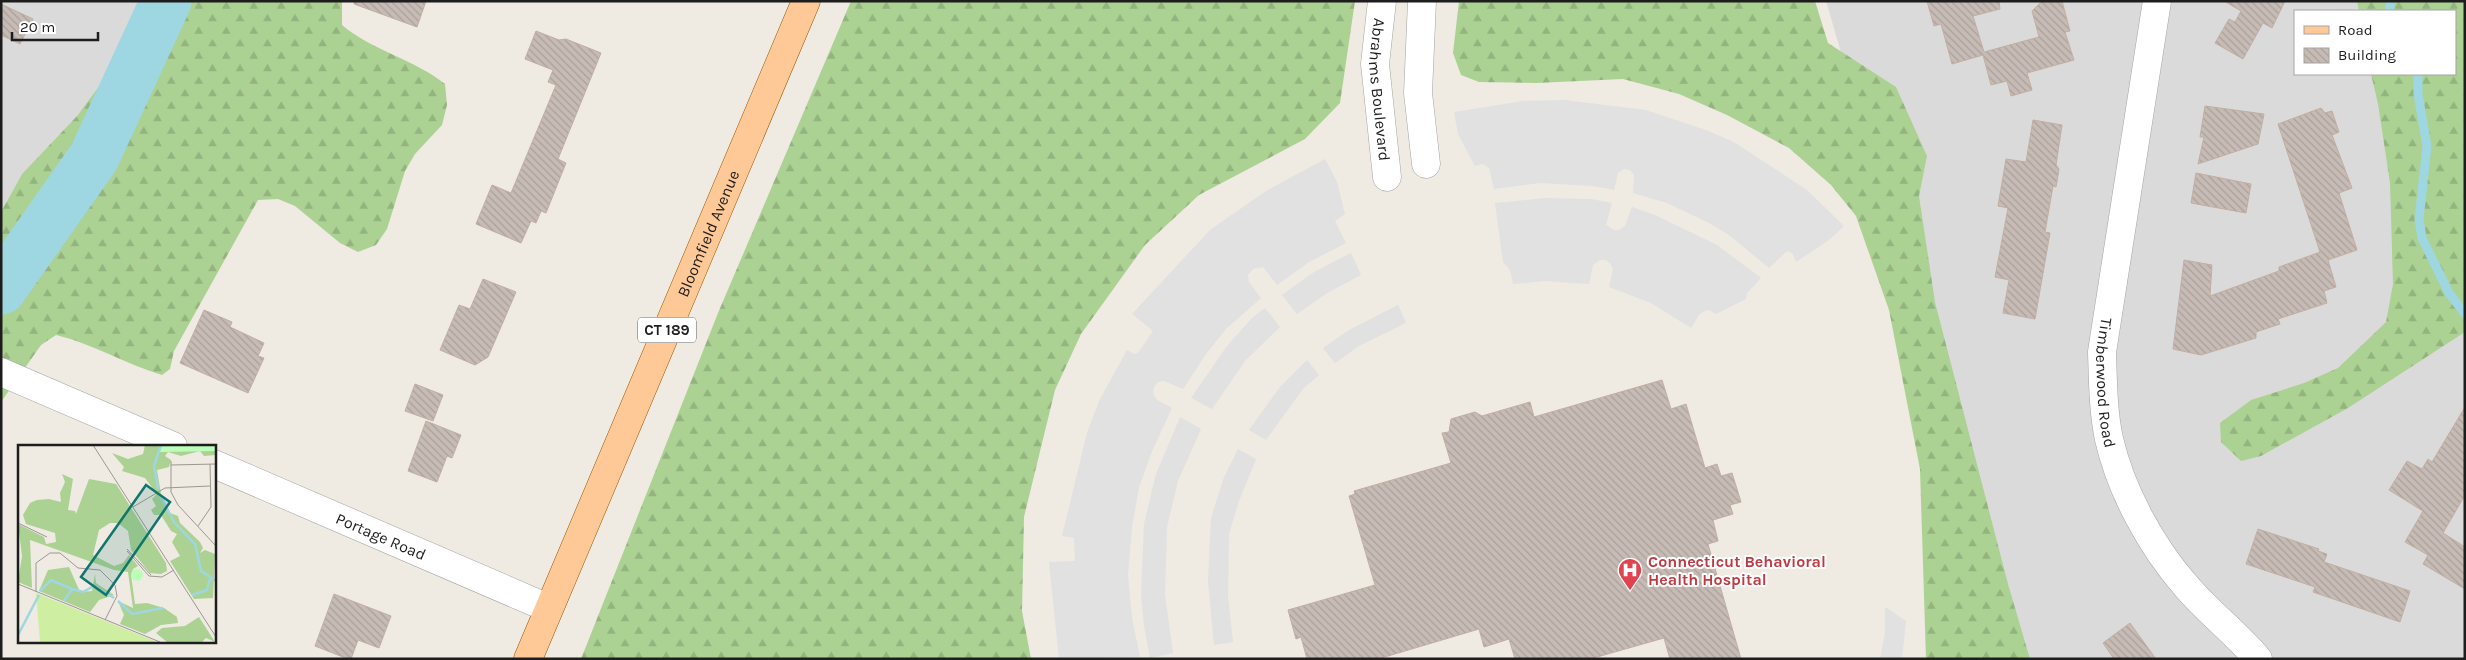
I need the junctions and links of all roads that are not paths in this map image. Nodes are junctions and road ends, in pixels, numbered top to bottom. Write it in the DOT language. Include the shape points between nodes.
graph roads {
  1 [pos="806,1"];
  2 [pos="1382,1"];
  3 [pos="1422,1"];
  4 [pos="2157,1"];
  5 [pos="1426,164"];
  6 [pos="1387,177"];
  7 [pos="1,372"];
  8 [pos="171,445"];
  9 [pos="215,464"];
  10 [pos="548,608"];
  11 [pos="528,659"];
  12 [pos="2258,659"];
  1 -- 10 [label="main road, Bloomfield Avenue / CT 189"];
  2 -- 6 [label="street, Abrahms Boulevard" via="1375,64"];
  3 -- 5 [label="street, Abrahms Boulevard" via="1418,93"];
  4 -- 12 [label="street, Timberwood Road" via="2102,352 2109,440 2126,489 2160,553 2186,587"];
  7 -- 8 [label="street"];
  9 -- 10 [label="street, Portage Road"];
  10 -- 11 [label="main road, Bloomfield Avenue / CT 189"];
}
